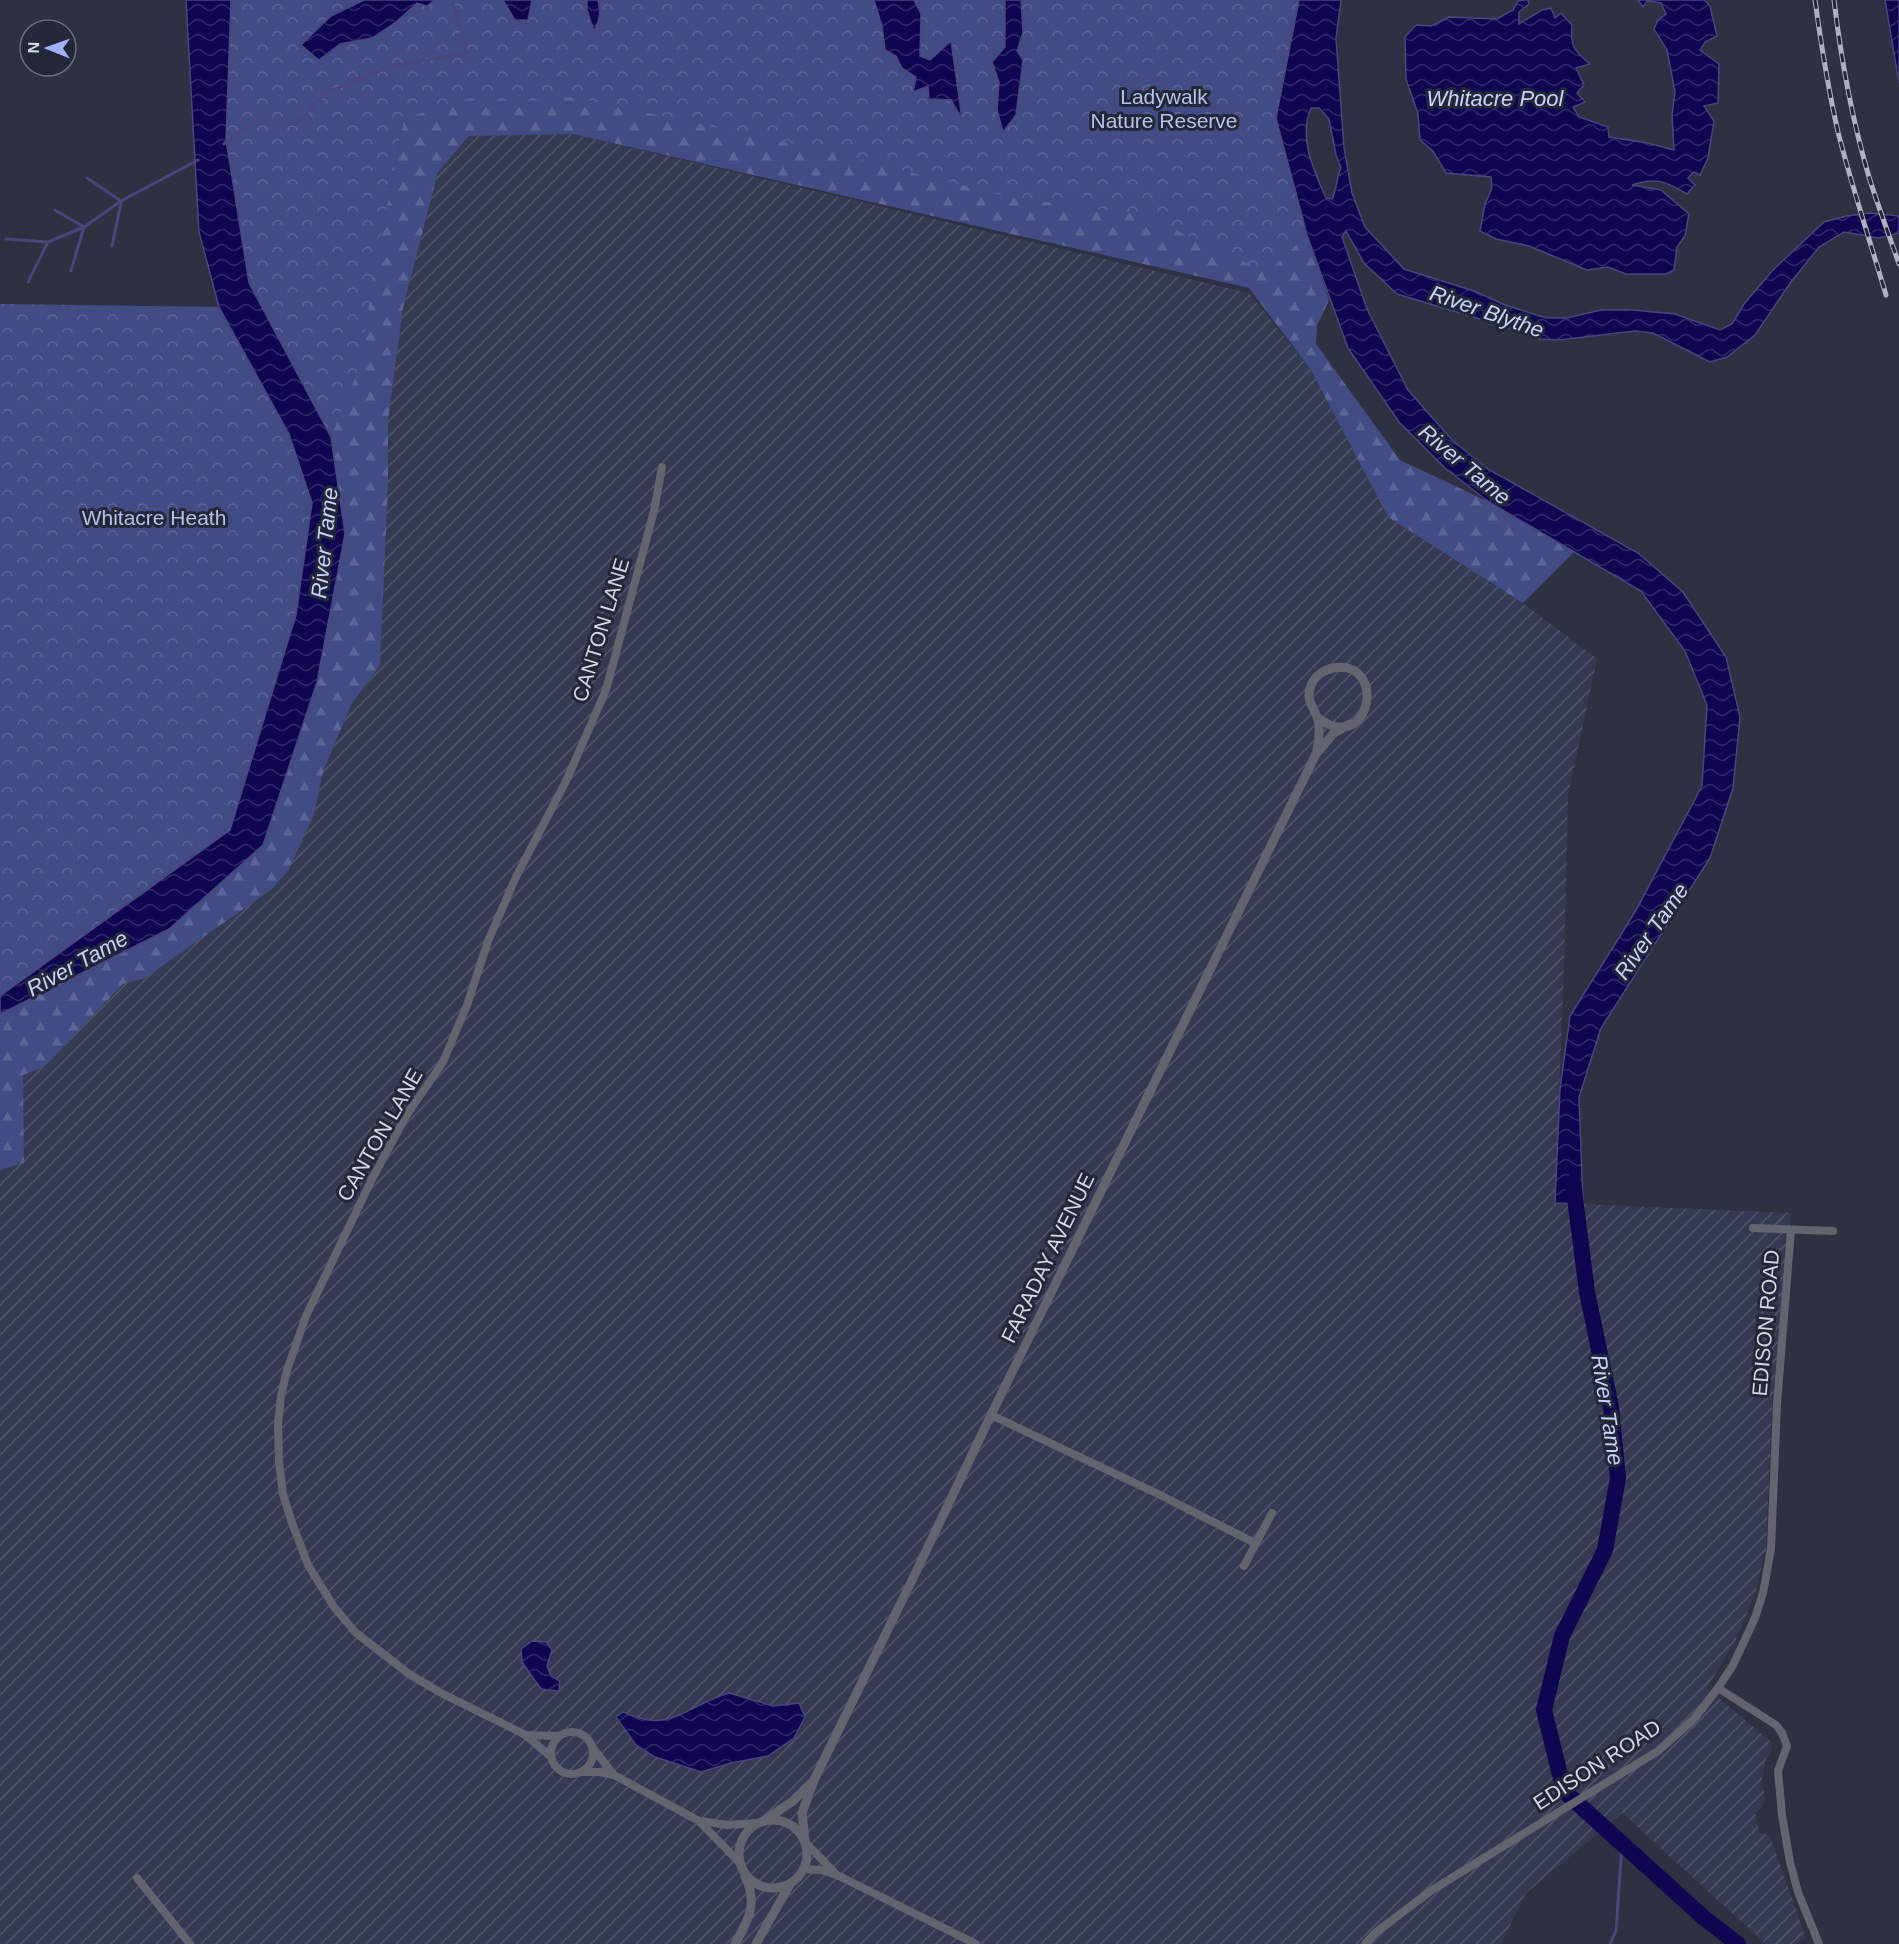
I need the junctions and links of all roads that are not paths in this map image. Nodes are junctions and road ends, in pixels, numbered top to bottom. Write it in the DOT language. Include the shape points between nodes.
graph roads {
  1 [pos="662,467"];
  2 [pos="1318,718"];
  3 [pos="1350,724"];
  4 [pos="1316,754"];
  5 [pos="1753,1228"];
  6 [pos="1791,1230"];
  7 [pos="1833,1231"];
  8 [pos="991,1415"];
  9 [pos="1272,1513"];
  10 [pos="1255,1543"];
  11 [pos="1244,1566"];
  12 [pos="1718,1688"];
  13 [pos="524,1734"];
  14 [pos="559,1736"];
  15 [pos="592,1747"];
  16 [pos="551,1757"];
  17 [pos="582,1772"];
  18 [pos="614,1775"];
  19 [pos="814,1780"];
  20 [pos="699,1821"];
  21 [pos="759,1822"];
  22 [pos="806,1842"];
  23 [pos="739,1862"];
  24 [pos="805,1869"];
  25 [pos="744,1873"];
  26 [pos="837,1875"];
  27 [pos="137,1878"];
  28 [pos="789,1886"];
  29 [pos="190,1944"];
  30 [pos="735,1944"];
  31 [pos="756,1944"];
  32 [pos="976,1944"];
  33 [pos="1365,1944"];
  34 [pos="1819,1944"];
  1 -- 13 [label="street, CANTON LANE" via="606,690 566,781 516,877 443,1062 406,1116 372,1179 306,1316 281,1396 278,1424 283,1494 308,1566 334,1606 356,1632 409,1674"];
  2 -- 3 [label="street" via="1333,726"];
  2 -- 3 [label="street" via="1310,703 1311,684 1326,670 1342,668 1357,674 1368,692 1366,707"];
  2 -- 4 [label="street, FARADAY AVENUE"];
  3 -- 4 [label="street, FARADAY AVENUE" via="1334,733"];
  4 -- 8 [label="street, FARADAY AVENUE"];
  5 -- 6 [label="street"];
  6 -- 7 [label="street"];
  6 -- 12 [label="street, EDISON ROAD" via="1771,1549 1755,1618"];
  8 -- 10 [label="street"];
  8 -- 19 [label="street, FARADAY AVENUE"];
  9 -- 10 [label="street"];
  10 -- 11 [label="street"];
  12 -- 33 [label="street, EDISON ROAD" via="1694,1719 1658,1751 1432,1890"];
  12 -- 34 [label="street" via="1776,1725 1782,1733 1787,1746 1778,1771 1790,1862"];
  13 -- 14 [label="street, CANTON LANE"];
  13 -- 16 [label="street, CANTON LANE"];
  14 -- 15 [label="street" via="579,1733"];
  14 -- 16 [label="street" via="553,1742"];
  15 -- 17 [label="street" via="592,1760"];
  15 -- 18 [label="street"];
  16 -- 17 [label="street" via="556,1768 565,1774"];
  17 -- 18 [label="street"];
  18 -- 20 [label="street"];
  19 -- 21 [label="street, FARADAY AVENUE" via="793,1801"];
  19 -- 22 [label="street, FARADAY AVENUE" via="802,1813"];
  20 -- 21 [label="street" via="728,1825"];
  20 -- 23 [label="street"];
  21 -- 22 [label="street" via="779,1820 795,1827"];
  21 -- 23 [label="street" via="742,1838"];
  22 -- 24 [label="street"];
  22 -- 26 [label="street"];
  23 -- 25 [label="street"];
  24 -- 26 [label="street"];
  24 -- 28 [label="street"];
  25 -- 28 [label="street" via="753,1883 768,1889"];
  25 -- 30 [label="street" via="752,1899 751,1912"];
  26 -- 32 [label="street"];
  27 -- 29 [label="street"];
  28 -- 31 [label="street"];
}
